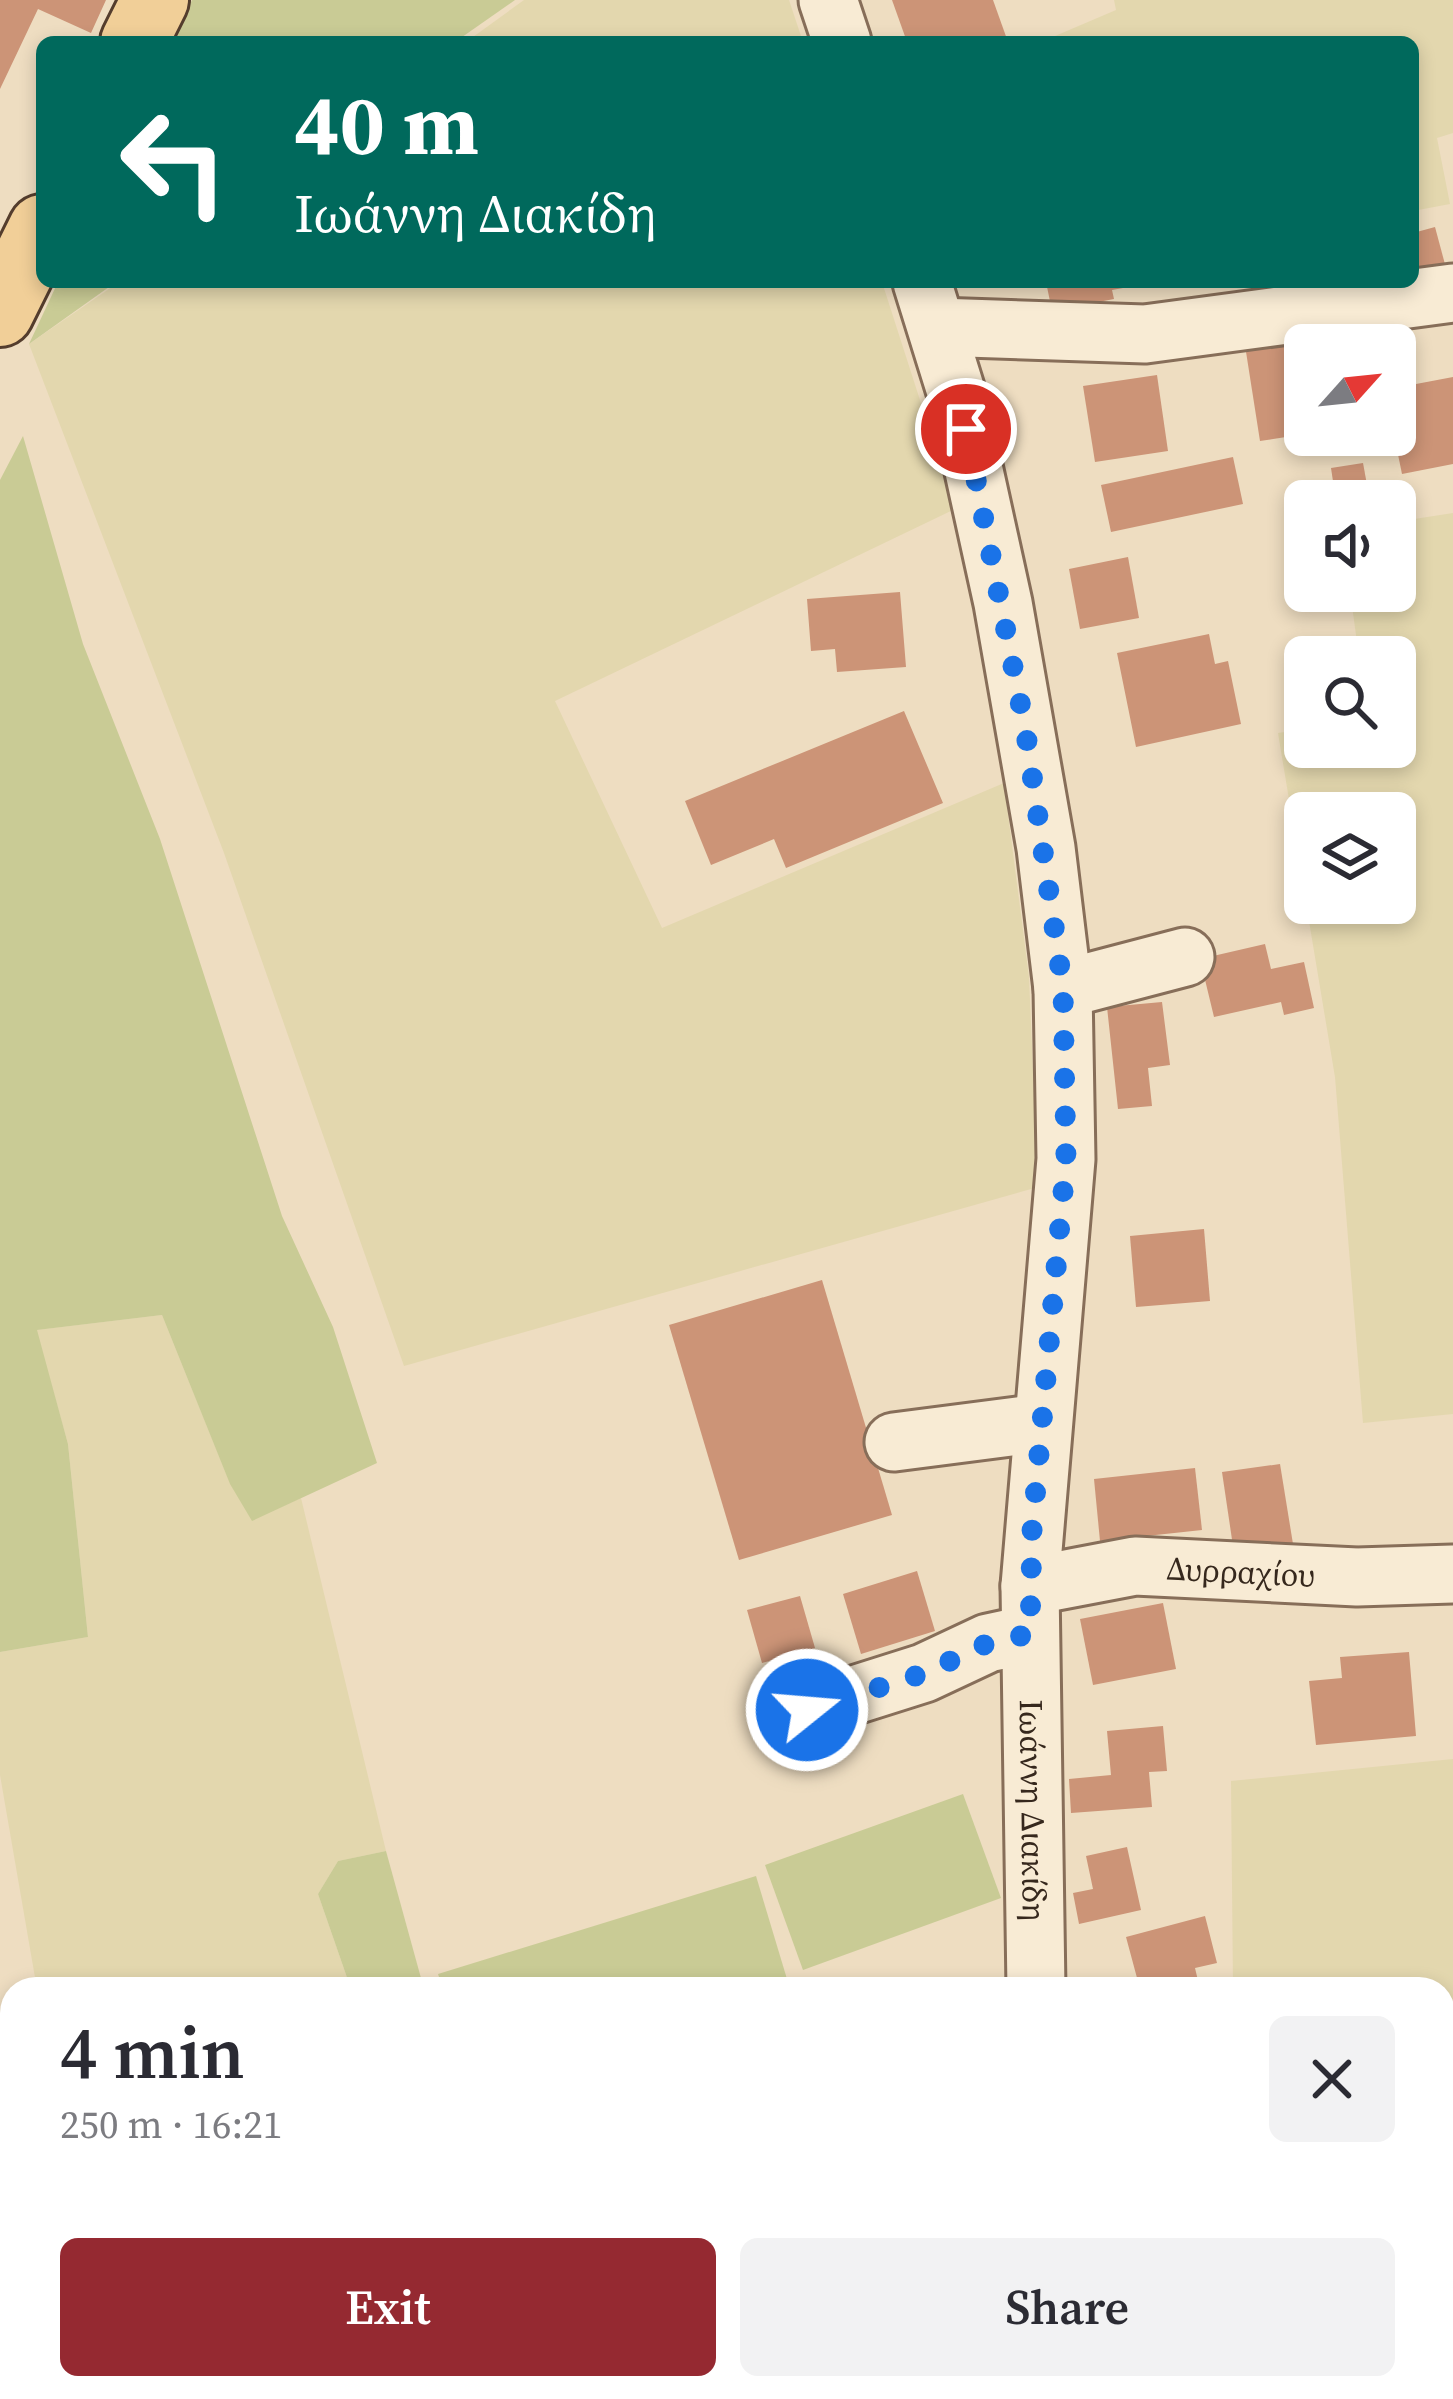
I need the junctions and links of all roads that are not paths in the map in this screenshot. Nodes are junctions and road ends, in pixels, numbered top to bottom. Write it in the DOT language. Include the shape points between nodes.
graph roads {
  1 [pos="155,0"];
  2 [pos="828,0"];
  3 [pos="137,36"];
  4 [pos="840,36"];
  5 [pos="26,229"];
  6 [pos="1453,293"];
  7 [pos="929,304"];
  8 [pos="0,313"];
  9 [pos="1185,957"];
  10 [pos="1063,988"];
  11 [pos="1042,1424"];
  12 [pos="894,1442"];
  13 [pos="1453,1574"];
  14 [pos="1030,1610"];
  15 [pos="807,1710"];
  16 [pos="1036,1977"];
  1 -- 3 [label="main road"];
  2 -- 4 [label="street"];
  5 -- 8 [label="main road"];
  6 -- 7 [label="street" via="1145,334"];
  7 -- 10 [label="street, Ιωάννη Διακίδη" via="974,460 1003,603"];
  9 -- 10 [label="street"];
  10 -- 11 [label="street, Ιωάννη Διακίδη" via="1065,1178"];
  11 -- 12 [label="street"];
  11 -- 14 [label="street, Ιωάννη Διακίδη"];
  13 -- 14 [label="street, Δυρραχίου" via="1135,1565"];
  14 -- 15 [label="street, Δυρραχίου" via="988,1643 925,1673"];
  14 -- 16 [label="street, Ιωάννη Διακίδη"];
}
